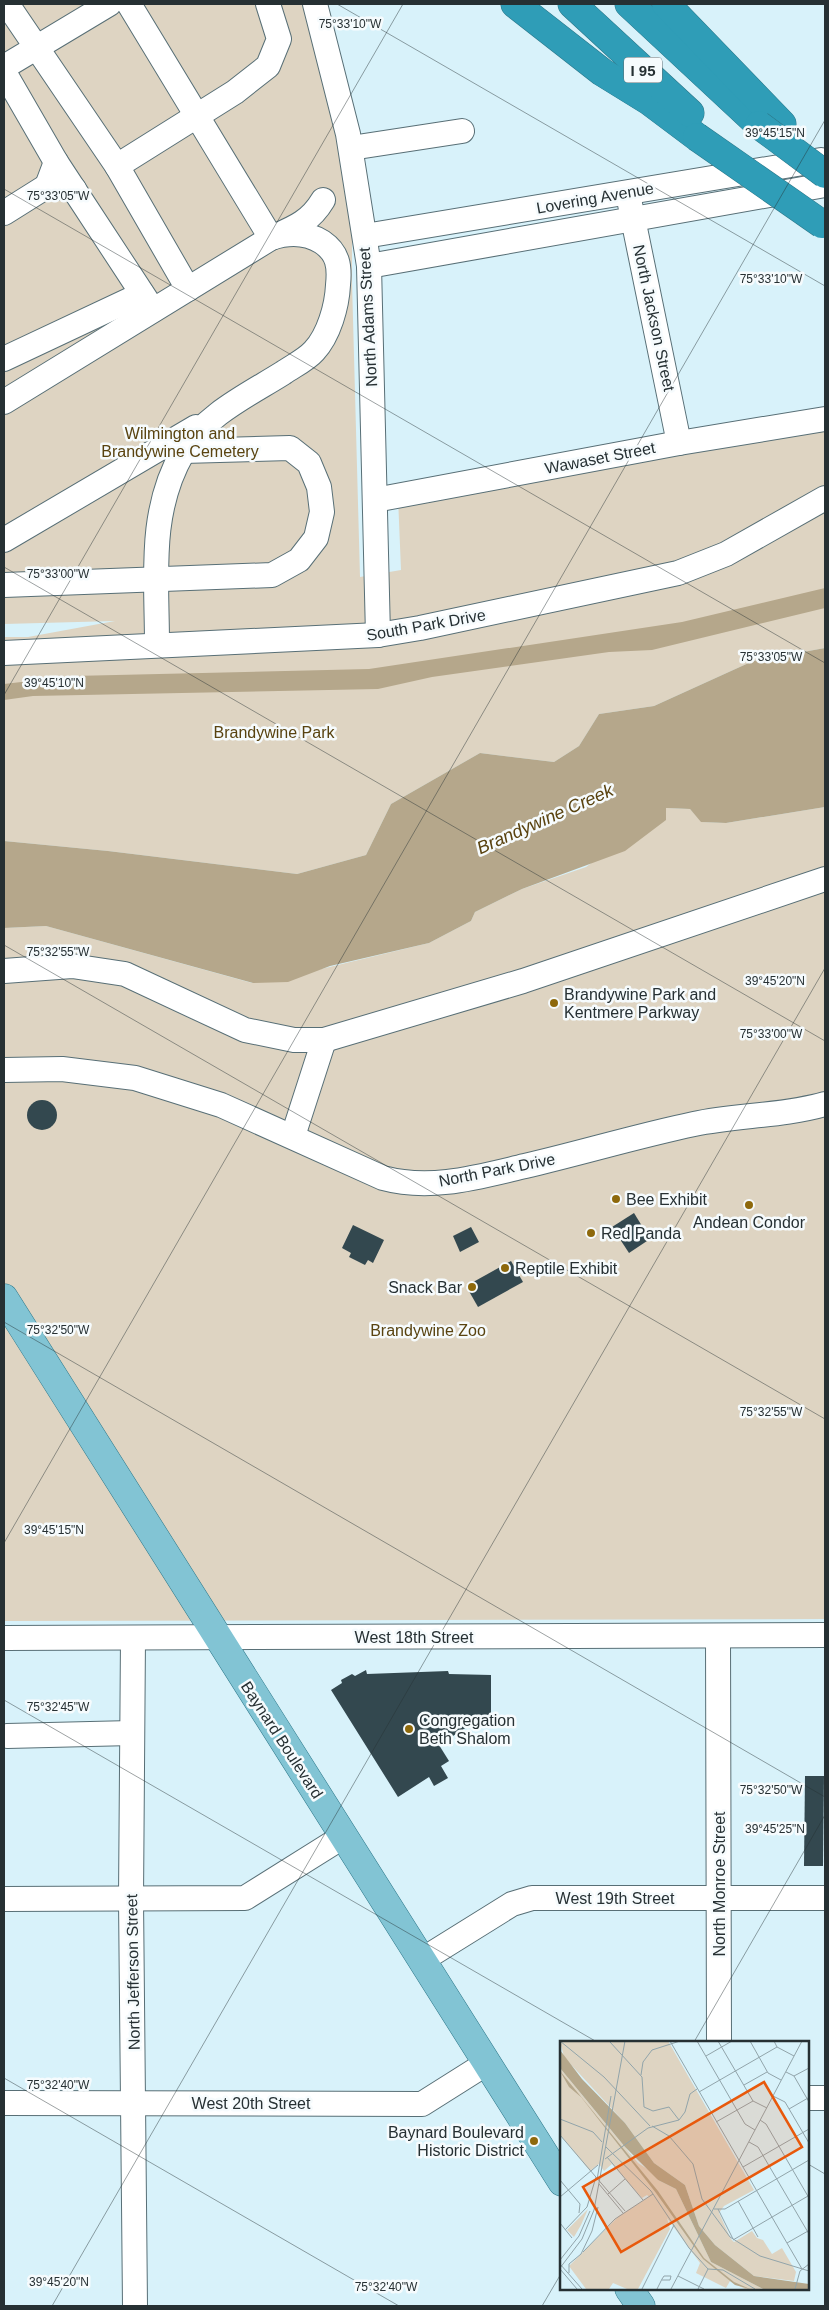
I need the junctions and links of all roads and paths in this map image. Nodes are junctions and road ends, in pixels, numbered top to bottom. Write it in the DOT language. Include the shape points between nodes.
graph roads {
  1 [pos="109,4"];
  2 [pos="129,4"];
  3 [pos="268,4"];
  4 [pos="314,4"];
  5 [pos="515,4"];
  6 [pos="572,4"];
  7 [pos="629,4"];
  8 [pos="666,4"];
  9 [pos="8,6"];
  10 [pos="37,48"];
  11 [pos="4,66"];
  12 [pos="4,72"];
  13 [pos="196,115"];
  14 [pos="771,124"];
  15 [pos="462,131"];
  16 [pos="706,136"];
  17 [pos="351,148"];
  18 [pos="825,161"];
  19 [pos="56,162"];
  20 [pos="117,166"];
  21 [pos="825,174"];
  22 [pos="825,185"];
  23 [pos="47,186"];
  24 [pos="74,189"];
  25 [pos="627,192"];
  26 [pos="323,200"];
  27 [pos="4,213"];
  28 [pos="633,220"];
  29 [pos="824,225"];
  30 [pos="364,236"];
  31 [pos="271,238"];
  32 [pos="369,266"];
  33 [pos="188,289"];
  34 [pos="148,302"];
  35 [pos="4,359"];
  36 [pos="4,402"];
  37 [pos="224,410"];
  38 [pos="825,419"];
  39 [pos="679,443"];
  40 [pos="183,451"];
  41 [pos="825,498"];
  42 [pos="374,500"];
  43 [pos="4,540"];
  44 [pos="157,578"];
  45 [pos="4,585"];
  46 [pos="378,635"];
  47 [pos="157,644"];
  48 [pos="4,653"];
  49 [pos="825,879"];
  50 [pos="4,970"];
  51 [pos="324,1040"];
  52 [pos="4,1070"];
  53 [pos="825,1104"];
  54 [pos="293,1136"];
  55 [pos="4,1298"];
  56 [pos="718,1636"];
  57 [pos="825,1636"];
  58 [pos="216,1637"];
  59 [pos="4,1638"];
  60 [pos="133,1638"];
  61 [pos="132,1733"];
  62 [pos="8,1736"];
  63 [pos="344,1836"];
  64 [pos="719,1898"];
  65 [pos="825,1898"];
  66 [pos="4,1899"];
  67 [pos="131,1899"];
  68 [pos="422,1960"];
  69 [pos="719,2041"];
  70 [pos="487,2064"];
  71 [pos="809,2098"];
  72 [pos="825,2098"];
  73 [pos="4,2103"];
  74 [pos="134,2103"];
  75 [pos="560,2179"];
  76 [pos="630,2290"];
  77 [pos="135,2306"];
  78 [pos="640,2306"];
  1 -- 10 [label="street"];
  2 -- 13 [label="street"];
  3 -- 13 [label="street" via="279,39 268,66 235,92"];
  4 -- 17 [label="street, North Adams Street" via="340,94"];
  5 -- 16 [label="highway" via="602,72"];
  6 -- 16 [label="highway, I 95"];
  7 -- 14 [label="highway, I 95"];
  8 -- 14 [label="highway"];
  9 -- 10 [label="street"];
  10 -- 11 [label="street"];
  10 -- 20 [label="street"];
  12 -- 19 [label="street"];
  13 -- 20 [label="street"];
  13 -- 31 [label="street"];
  14 -- 18 [label="highway"];
  14 -- 21 [label="highway, I 95, bridge"];
  15 -- 17 [label="street"];
  16 -- 29 [label="highway, bridge"];
  17 -- 30 [label="street, North Adams Street"];
  18 -- 25 [label="street, Lovering Avenue"];
  19 -- 23 [label="street"];
  19 -- 24 [label="street"];
  20 -- 33 [label="street"];
  22 -- 28 [label="street, Lovering Avenue"];
  23 -- 24 [label="street"];
  23 -- 27 [label="street"];
  24 -- 34 [label="street"];
  25 -- 28 [label="street, North Jackson Street"];
  25 -- 30 [label="street, Lovering Avenue"];
  26 -- 31 [label="street" via="303,224"];
  28 -- 32 [label="street, Lovering Avenue"];
  28 -- 39 [label="street, North Jackson Street"];
  30 -- 32 [label="street, North Adams Street"];
  31 -- 33 [label="street"];
  31 -- 37 [label="street" via="283,234 308,235 332,250 339,268 336,303 329,326 314,351"];
  32 -- 42 [label="street, North Adams Street"];
  33 -- 34 [label="street"];
  34 -- 35 [label="street"];
  34 -- 36 [label="street"];
  37 -- 40 [label="street" via="204,425"];
  37 -- 43 [label="street"];
  38 -- 39 [label="street, Wawaset Street"];
  39 -- 42 [label="street, Wawaset Street"];
  40 -- 44 [label="street" via="163,499 157,524"];
  40 -- 44 [label="street" via="290,448 309,463 319,487 322,512 316,538 299,560 272,575"];
  41 -- 46 [label="street, South Park Drive" via="726,554 678,573"];
  42 -- 46 [label="street, North Adams Street"];
  44 -- 45 [label="street"];
  44 -- 47 [label="street"];
  46 -- 47 [label="street, South Park Drive"];
  47 -- 48 [label="street, South Park Drive"];
  49 -- 51 [label="street" via="524,981"];
  50 -- 51 [label="street" via="72,966 125,974 245,1030 294,1040"];
  51 -- 54 [label="street"];
  52 -- 54 [label="street, North Park Drive" via="62,1070 134,1078 221,1104"];
  53 -- 54 [label="street, North Park Drive" via="695,1124 486,1175 440,1183 399,1182 383,1178"];
  55 -- 58 [label="main road, Baynard Boulevard"];
  56 -- 57 [label="street, West 18th Street"];
  56 -- 58 [label="street, West 18th Street"];
  56 -- 64 [label="street, North Monroe Street"];
  58 -- 60 [label="street, West 18th Street"];
  58 -- 63 [label="main road, Baynard Boulevard"];
  59 -- 60 [label="street, West 18th Street"];
  60 -- 61 [label="street, North Jefferson Street"];
  61 -- 62 [label="street"];
  61 -- 67 [label="street, North Jefferson Street"];
  63 -- 67 [label="street" via="245,1898"];
  63 -- 68 [label="main road, Baynard Boulevard"];
  64 -- 65 [label="street, West 19th Street"];
  64 -- 68 [label="street, West 19th Street" via="523,1900"];
  64 -- 69 [label="street, North Monroe Street"];
  66 -- 67 [label="street"];
  67 -- 74 [label="street, North Jefferson Street"];
  68 -- 70 [label="main road, Baynard Boulevard"];
  70 -- 74 [label="street, West 20th Street" via="422,2104"];
  70 -- 75 [label="main road, Baynard Boulevard"];
  71 -- 72 [label="street"];
  73 -- 74 [label="street, West 20th Street"];
  74 -- 77 [label="street, North Jefferson Street"];
  76 -- 78 [label="main road"];
}
